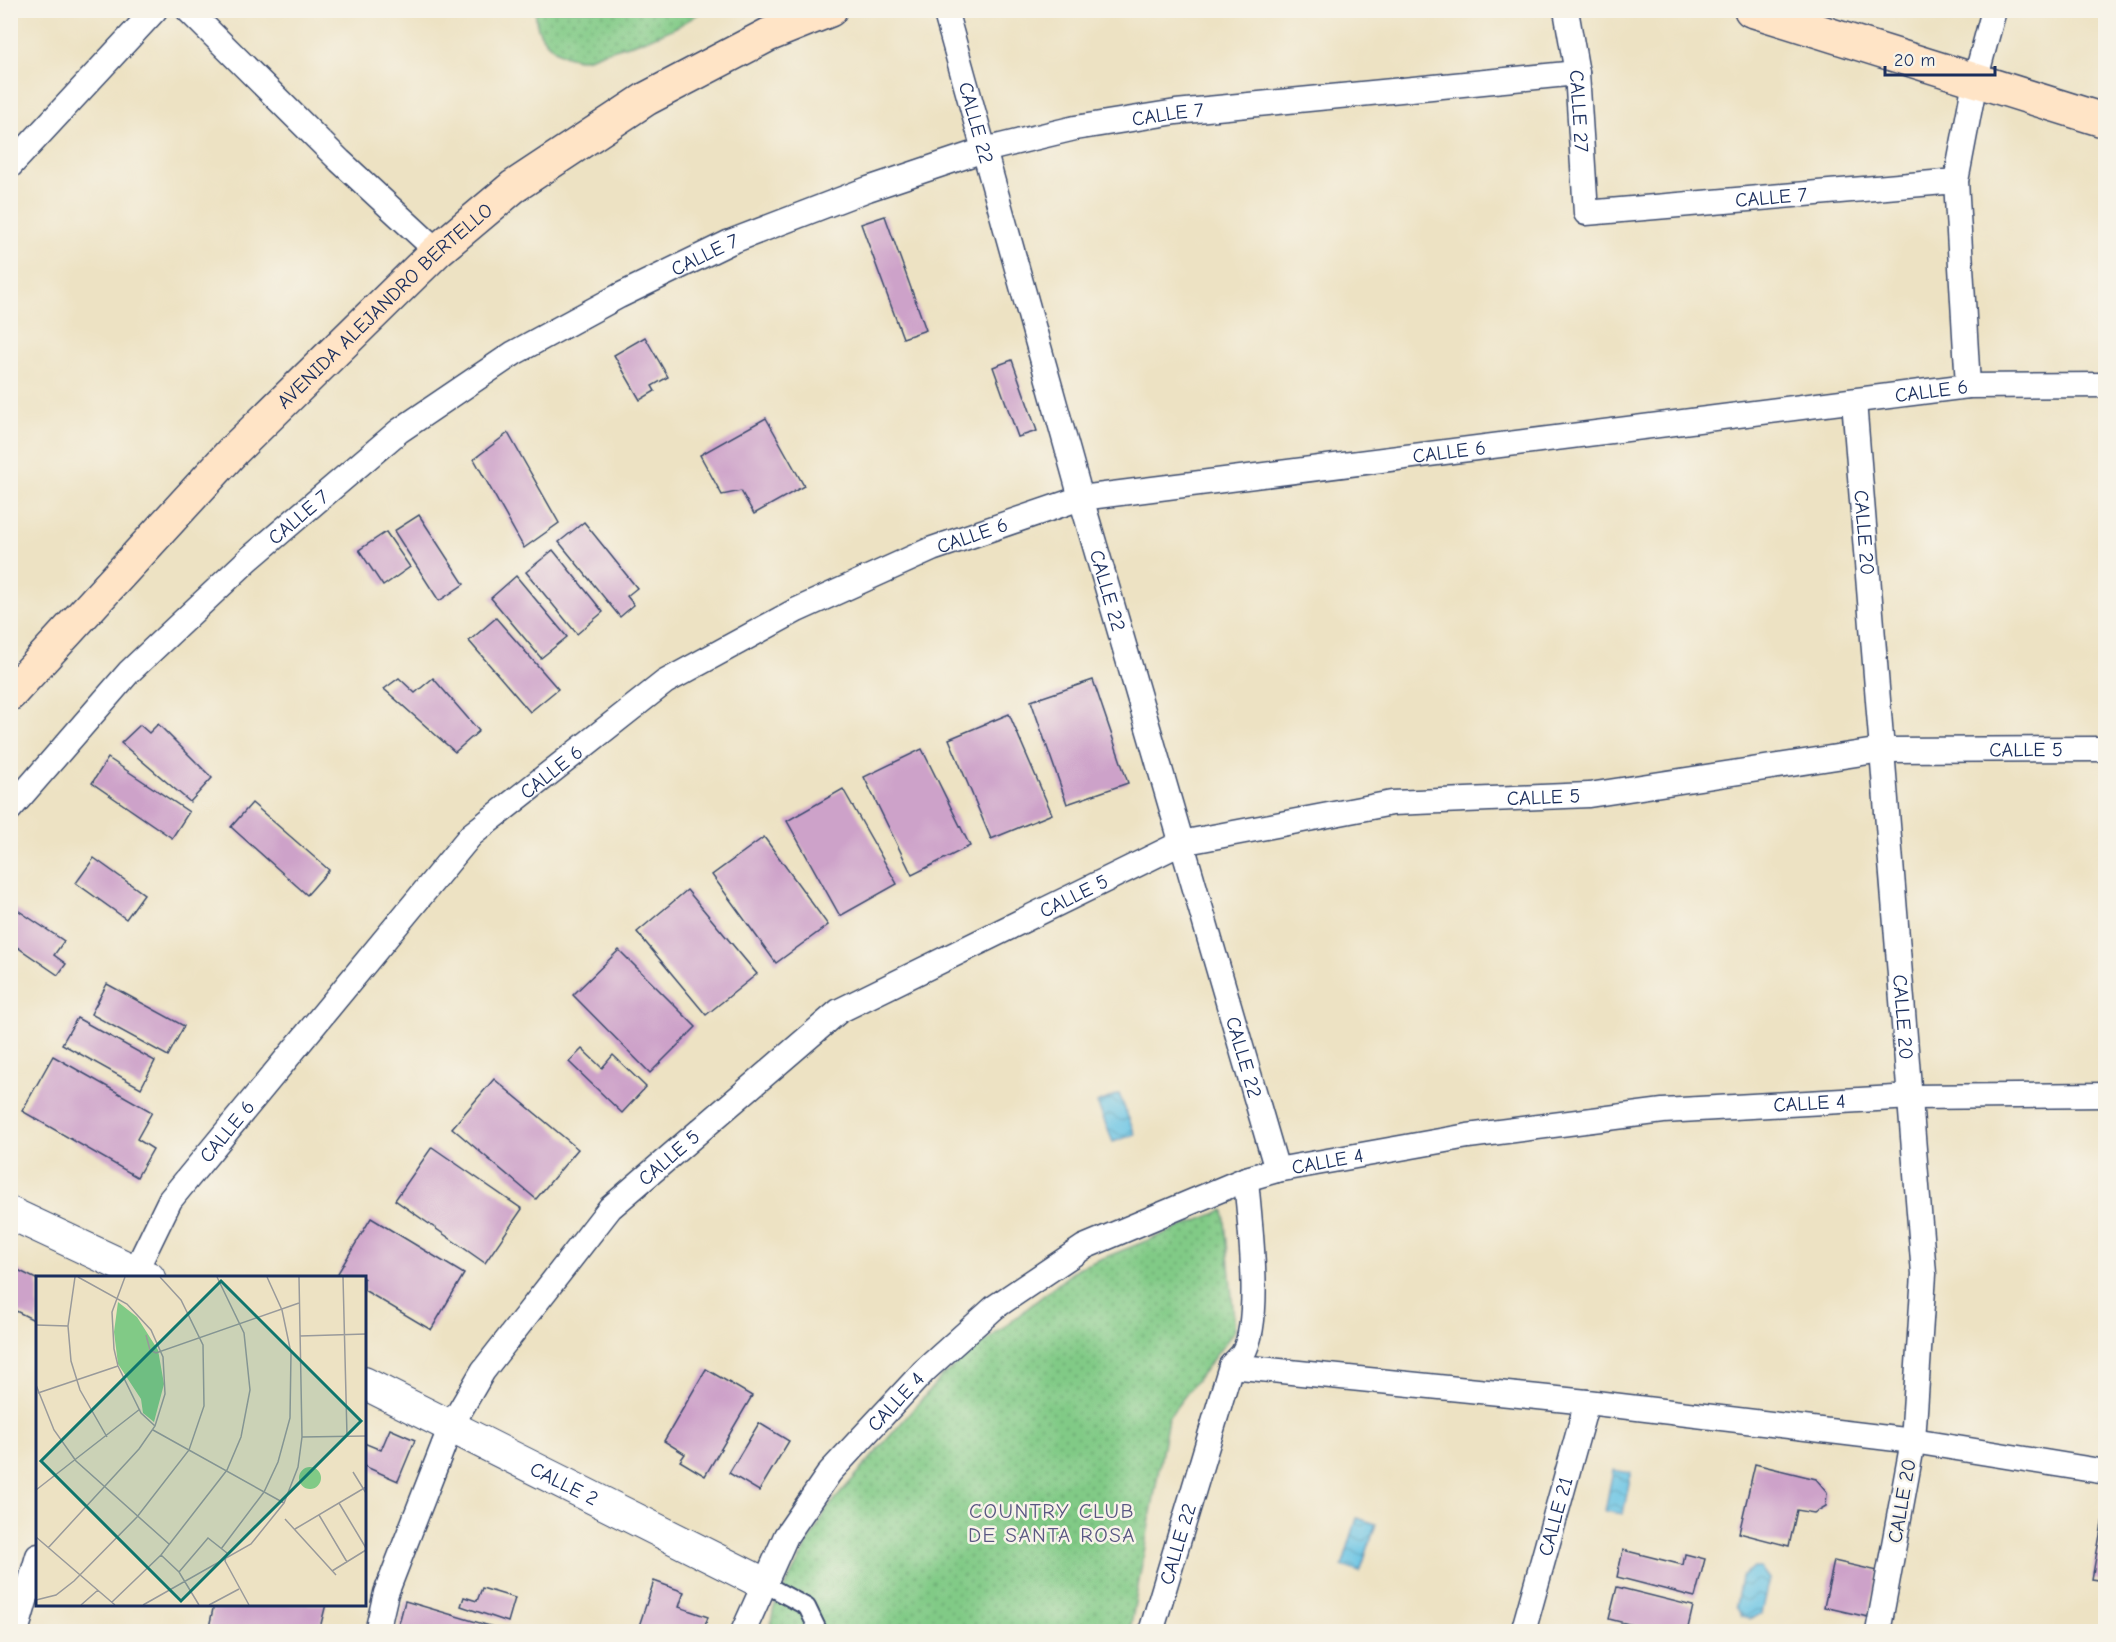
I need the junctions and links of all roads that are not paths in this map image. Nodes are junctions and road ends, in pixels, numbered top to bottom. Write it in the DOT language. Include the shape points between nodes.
graph roads {
  1 [pos="155,10"];
  2 [pos="188,10"];
  3 [pos="830,10"];
  4 [pos="945,10"];
  5 [pos="1566,10"];
  6 [pos="1751,10"];
  7 [pos="1994,10"];
  8 [pos="1577,73"];
  9 [pos="1975,81"];
  10 [pos="2106,121"];
  11 [pos="984,150"];
  12 [pos="10,166"];
  13 [pos="1956,181"];
  14 [pos="1586,213"];
  15 [pos="437,250"];
  16 [pos="2106,385"];
  17 [pos="1968,386"];
  18 [pos="1854,401"];
  19 [pos="1081,498"];
  20 [pos="10,694"];
  21 [pos="2106,749"];
  22 [pos="1882,750"];
  23 [pos="10,809"];
  24 [pos="1181,843"];
  25 [pos="2106,1095"];
  26 [pos="1912,1097"];
  27 [pos="1277,1170"];
  28 [pos="1246,1179"];
  29 [pos="10,1213"];
  30 [pos="138,1275"];
  31 [pos="1230,1366"];
  32 [pos="366,1384"];
  33 [pos="1587,1402"];
  34 [pos="451,1426"];
  35 [pos="1913,1441"];
  36 [pos="2106,1472"];
  37 [pos="36,1563"];
  38 [pos="764,1583"];
  39 [pos="16,1632"];
  40 [pos="377,1632"];
  41 [pos="743,1632"];
  42 [pos="819,1632"];
  43 [pos="1150,1632"];
  44 [pos="1523,1632"];
  45 [pos="1878,1632"];
  1 -- 12 [label="street"];
  2 -- 15 [label="street" via="340,161"];
  3 -- 15 [label="main road, AVENIDA ALEJANDRO BERTELLO" via="768,35 646,99 513,187"];
  4 -- 11 [label="street, CALLE 22"];
  5 -- 8 [label="street, CALLE 27"];
  6 -- 9 [label="main road"];
  7 -- 9 [label="street"];
  8 -- 11 [label="street, CALLE 7" via="1176,112 1075,128"];
  8 -- 14 [label="street, CALLE 27"];
  9 -- 10 [label="main road"];
  9 -- 13 [label="street"];
  11 -- 19 [label="street, CALLE 22"];
  11 -- 23 [label="street, CALLE 7" via="730,242 619,296 495,366 399,431 249,559 129,672"];
  13 -- 14 [label="street, CALLE 7"];
  13 -- 17 [label="street"];
  15 -- 20 [label="main road, AVENIDA ALEJANDRO BERTELLO" via="233,451"];
  16 -- 17 [label="street, CALLE 6"];
  17 -- 18 [label="street, CALLE 6"];
  18 -- 19 [label="street, CALLE 6"];
  18 -- 22 [label="street, CALLE 20"];
  19 -- 24 [label="street, CALLE 22"];
  19 -- 30 [label="street, CALLE 6" via="932,549 797,610 675,677 471,835 170,1200"];
  21 -- 22 [label="street, CALLE 5"];
  22 -- 24 [label="street, CALLE 5" via="1589,795 1392,803"];
  22 -- 26 [label="street, CALLE 20"];
  24 -- 27 [label="street, CALLE 22"];
  24 -- 34 [label="street, CALLE 5" via="839,1011 610,1208 483,1371"];
  25 -- 26 [label="street, CALLE 4"];
  26 -- 27 [label="street, CALLE 4" via="1663,1111 1468,1136"];
  26 -- 35 [label="street, CALLE 20" via="1924,1274"];
  27 -- 28 [label="street, CALLE 4"];
  28 -- 31 [label="street, CALLE 22" via="1254,1297 1243,1352"];
  28 -- 38 [label="street, CALLE 4" via="1084,1247 995,1307 924,1371 830,1472 786,1536"];
  29 -- 30 [label="street"];
  31 -- 33 [label="street"];
  31 -- 43 [label="street, CALLE 22"];
  32 -- 34 [label="street, CALLE 2"];
  33 -- 35 [label="street"];
  33 -- 44 [label="street, CALLE 21"];
  34 -- 38 [label="street, CALLE 2"];
  34 -- 40 [label="street, CALLE 5" via="386,1593"];
  35 -- 36 [label="street"];
  35 -- 45 [label="street, CALLE 20"];
  37 -- 39 [label="street"];
  38 -- 41 [label="street, CALLE 4"];
  38 -- 42 [label="lane" via="807,1607"];
}
